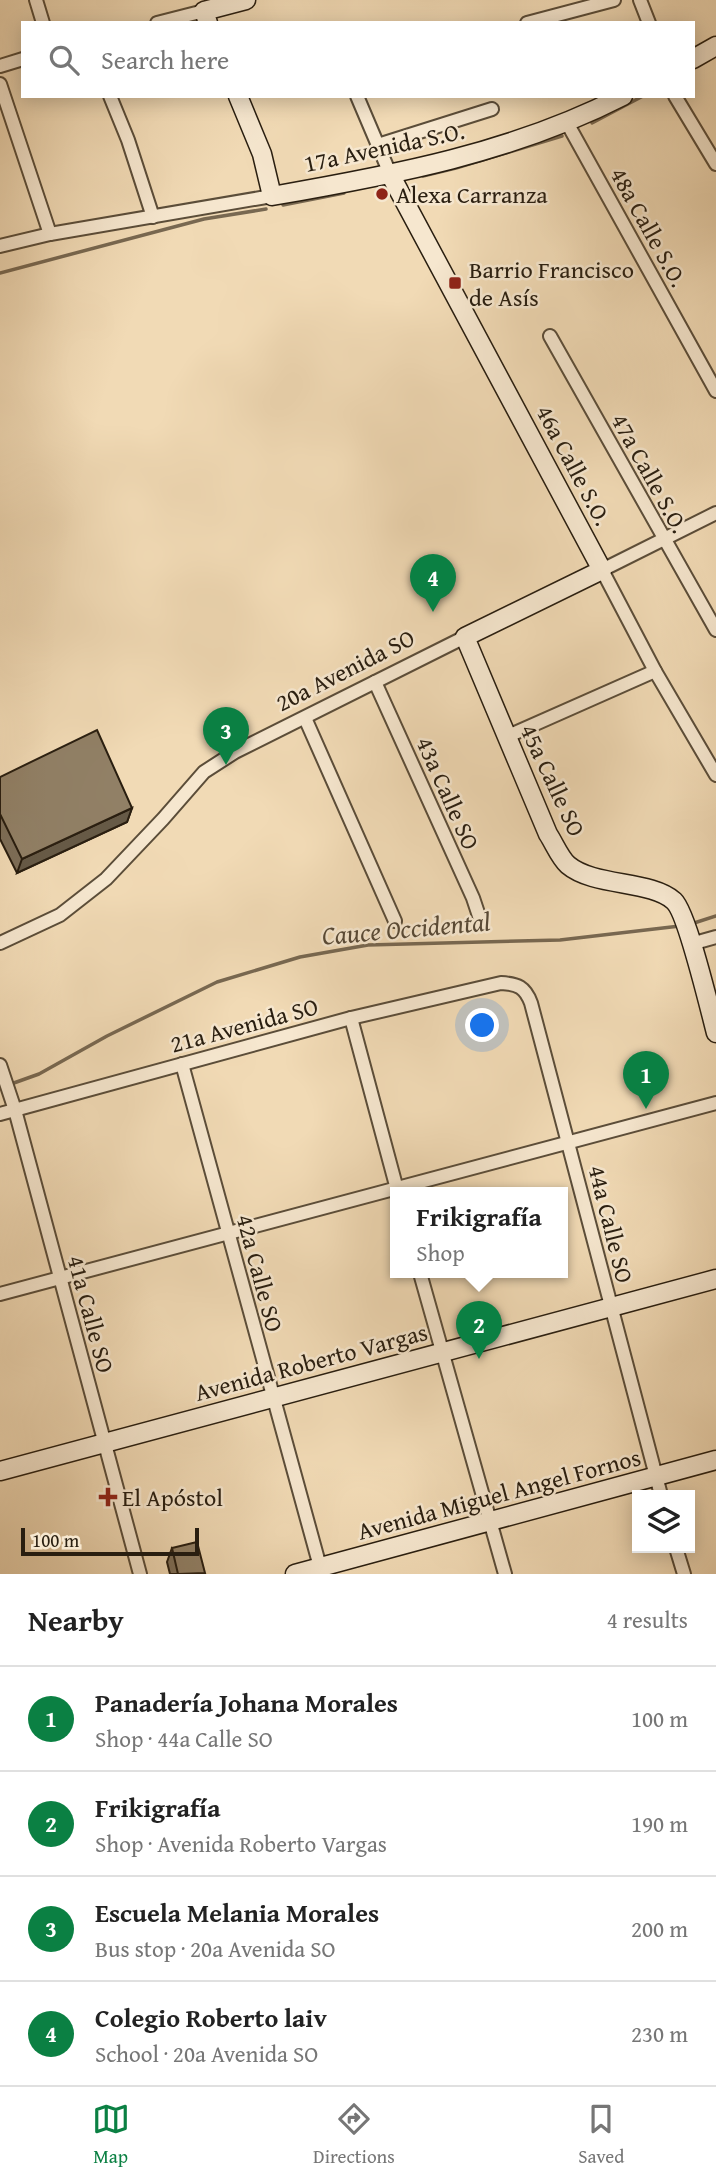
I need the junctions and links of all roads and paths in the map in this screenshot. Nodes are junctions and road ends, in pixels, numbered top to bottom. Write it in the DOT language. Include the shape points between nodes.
graph roads {
  1 [pos="36,0"];
  2 [pos="245,0"];
  3 [pos="614,0"];
  4 [pos="640,0"];
  5 [pos="206,17"];
  6 [pos="43,21"];
  7 [pos="174,21"];
  8 [pos="535,21"];
  9 [pos="648,21"];
  10 [pos="716,46"];
  11 [pos="695,58"];
  12 [pos="21,60"];
  13 [pos="0,66"];
  14 [pos="0,84"];
  15 [pos="111,98"];
  16 [pos="240,98"];
  17 [pos="358,98"];
  18 [pos="619,98"];
  19 [pos="676,98"];
  20 [pos="492,108"];
  21 [pos="566,121"];
  22 [pos="378,145"];
  23 [pos="716,164"];
  24 [pos="391,176"];
  25 [pos="272,196"];
  26 [pos="153,217"];
  27 [pos="50,234"];
  28 [pos="0,246"];
  29 [pos="550,336"];
  30 [pos="716,391"];
  31 [pos="716,513"];
  32 [pos="663,539"];
  33 [pos="602,570"];
  34 [pos="716,630"];
  35 [pos="465,637"];
  36 [pos="655,671"];
  37 [pos="375,682"];
  38 [pos="305,718"];
  39 [pos="506,737"];
  40 [pos="716,775"];
  41 [pos="395,921"];
  42 [pos="481,922"];
  43 [pos="716,937"];
  44 [pos="0,943"];
  45 [pos="691,944"];
  46 [pos="501,983"];
  47 [pos="351,1018"];
  48 [pos="716,1033"];
  49 [pos="182,1064"];
  50 [pos="2,1071"];
  51 [pos="716,1103"];
  52 [pos="15,1110"];
  53 [pos="0,1114"];
  54 [pos="569,1143"];
  55 [pos="396,1187"];
  56 [pos="411,1187"];
  57 [pos="390,1193"];
  58 [pos="227,1234"];
  59 [pos="421,1278"];
  60 [pos="59,1279"];
  61 [pos="716,1279"];
  62 [pos="0,1294"];
  63 [pos="611,1307"];
  64 [pos="442,1352"];
  65 [pos="273,1398"];
  66 [pos="106,1444"];
  67 [pos="716,1460"];
  68 [pos="0,1471"];
  69 [pos="656,1477"];
  70 [pos="660,1490"];
  71 [pos="490,1521"];
  72 [pos="678,1553"];
  73 [pos="321,1570"];
  74 [pos="141,1574"];
  75 [pos="295,1574"];
  76 [pos="505,1574"];
  77 [pos="684,1574"];
  1 -- 6 [label="street"];
  2 -- 5 [label="street"];
  3 -- 8 [label="street"];
  4 -- 9 [label="street"];
  5 -- 7 [label="street"];
  10 -- 11 [label="street"];
  12 -- 13 [label="street"];
  14 -- 27 [label="street"];
  15 -- 26 [label="street"];
  16 -- 25 [label="street" via="262,154"];
  17 -- 22 [label="street"];
  18 -- 21 [label="street, 17a Avenida S.O."];
  19 -- 23 [label="street"];
  20 -- 22 [label="street"];
  21 -- 24 [label="street, 17a Avenida S.O." via="508,143"];
  21 -- 30 [label="street, 48a Calle S.O."];
  22 -- 24 [label="street"];
  24 -- 25 [label="street, 17a Avenida S.O."];
  24 -- 33 [label="street, 46a Calle S.O."];
  25 -- 26 [label="street"];
  26 -- 27 [label="street"];
  27 -- 28 [label="street"];
  29 -- 32 [label="street, 47a Calle S.O."];
  31 -- 32 [label="street"];
  32 -- 33 [label="street"];
  32 -- 34 [label="street, 47a Calle S.O."];
  33 -- 35 [label="street, 20a Avenida SO"];
  33 -- 36 [label="street, 46a Calle S.O."];
  35 -- 37 [label="street, 20a Avenida SO"];
  35 -- 39 [label="street, 45a Calle SO"];
  36 -- 39 [label="street"];
  36 -- 40 [label="street, 46a Calle S.O."];
  37 -- 38 [label="street, 20a Avenida SO"];
  37 -- 42 [label="street, 43a Calle SO"];
  38 -- 41 [label="street"];
  38 -- 44 [label="street, 20a Avenida SO" via="204,772 106,879 60,915"];
  39 -- 45 [label="street, 45a Calle SO" via="548,834 567,864 585,875 675,901"];
  43 -- 45 [label="street"];
  45 -- 48 [label="street, 45a Calle SO"];
  46 -- 47 [label="street, 21a Avenida SO"];
  46 -- 54 [label="street, 44a Calle SO" via="526,990"];
  47 -- 49 [label="street, 21a Avenida SO"];
  47 -- 55 [label="street"];
  49 -- 52 [label="street, 21a Avenida SO"];
  49 -- 58 [label="street, 42a Calle SO"];
  50 -- 52 [label="street, 41a Calle SO"];
  51 -- 54 [label="street"];
  52 -- 53 [label="street, 21a Avenida SO"];
  52 -- 60 [label="street, 41a Calle SO"];
  54 -- 56 [label="street"];
  54 -- 63 [label="street, 44a Calle SO"];
  57 -- 58 [label="street"];
  58 -- 60 [label="street"];
  58 -- 65 [label="street, 42a Calle SO"];
  59 -- 64 [label="street"];
  60 -- 62 [label="street"];
  60 -- 66 [label="street, 41a Calle SO"];
  61 -- 63 [label="street, Avenida Roberto Vargas"];
  63 -- 64 [label="street, Avenida Roberto Vargas"];
  63 -- 69 [label="street, 44a Calle SO"];
  64 -- 65 [label="street, Avenida Roberto Vargas"];
  64 -- 71 [label="street"];
  65 -- 66 [label="street, Avenida Roberto Vargas"];
  65 -- 73 [label="street, 42a Calle SO"];
  66 -- 68 [label="street, Avenida Roberto Vargas"];
  66 -- 74 [label="street, 41a Calle SO"];
  67 -- 69 [label="street, Avenida Miguel Angel Fornos"];
  69 -- 70 [label="street, 44a Calle SO"];
  69 -- 71 [label="street, Avenida Miguel Angel Fornos"];
  71 -- 73 [label="street, Avenida Miguel Angel Fornos"];
  71 -- 76 [label="street"];
  72 -- 77 [label="street"];
  73 -- 75 [label="street, Avenida Miguel Angel Fornos"];
}
